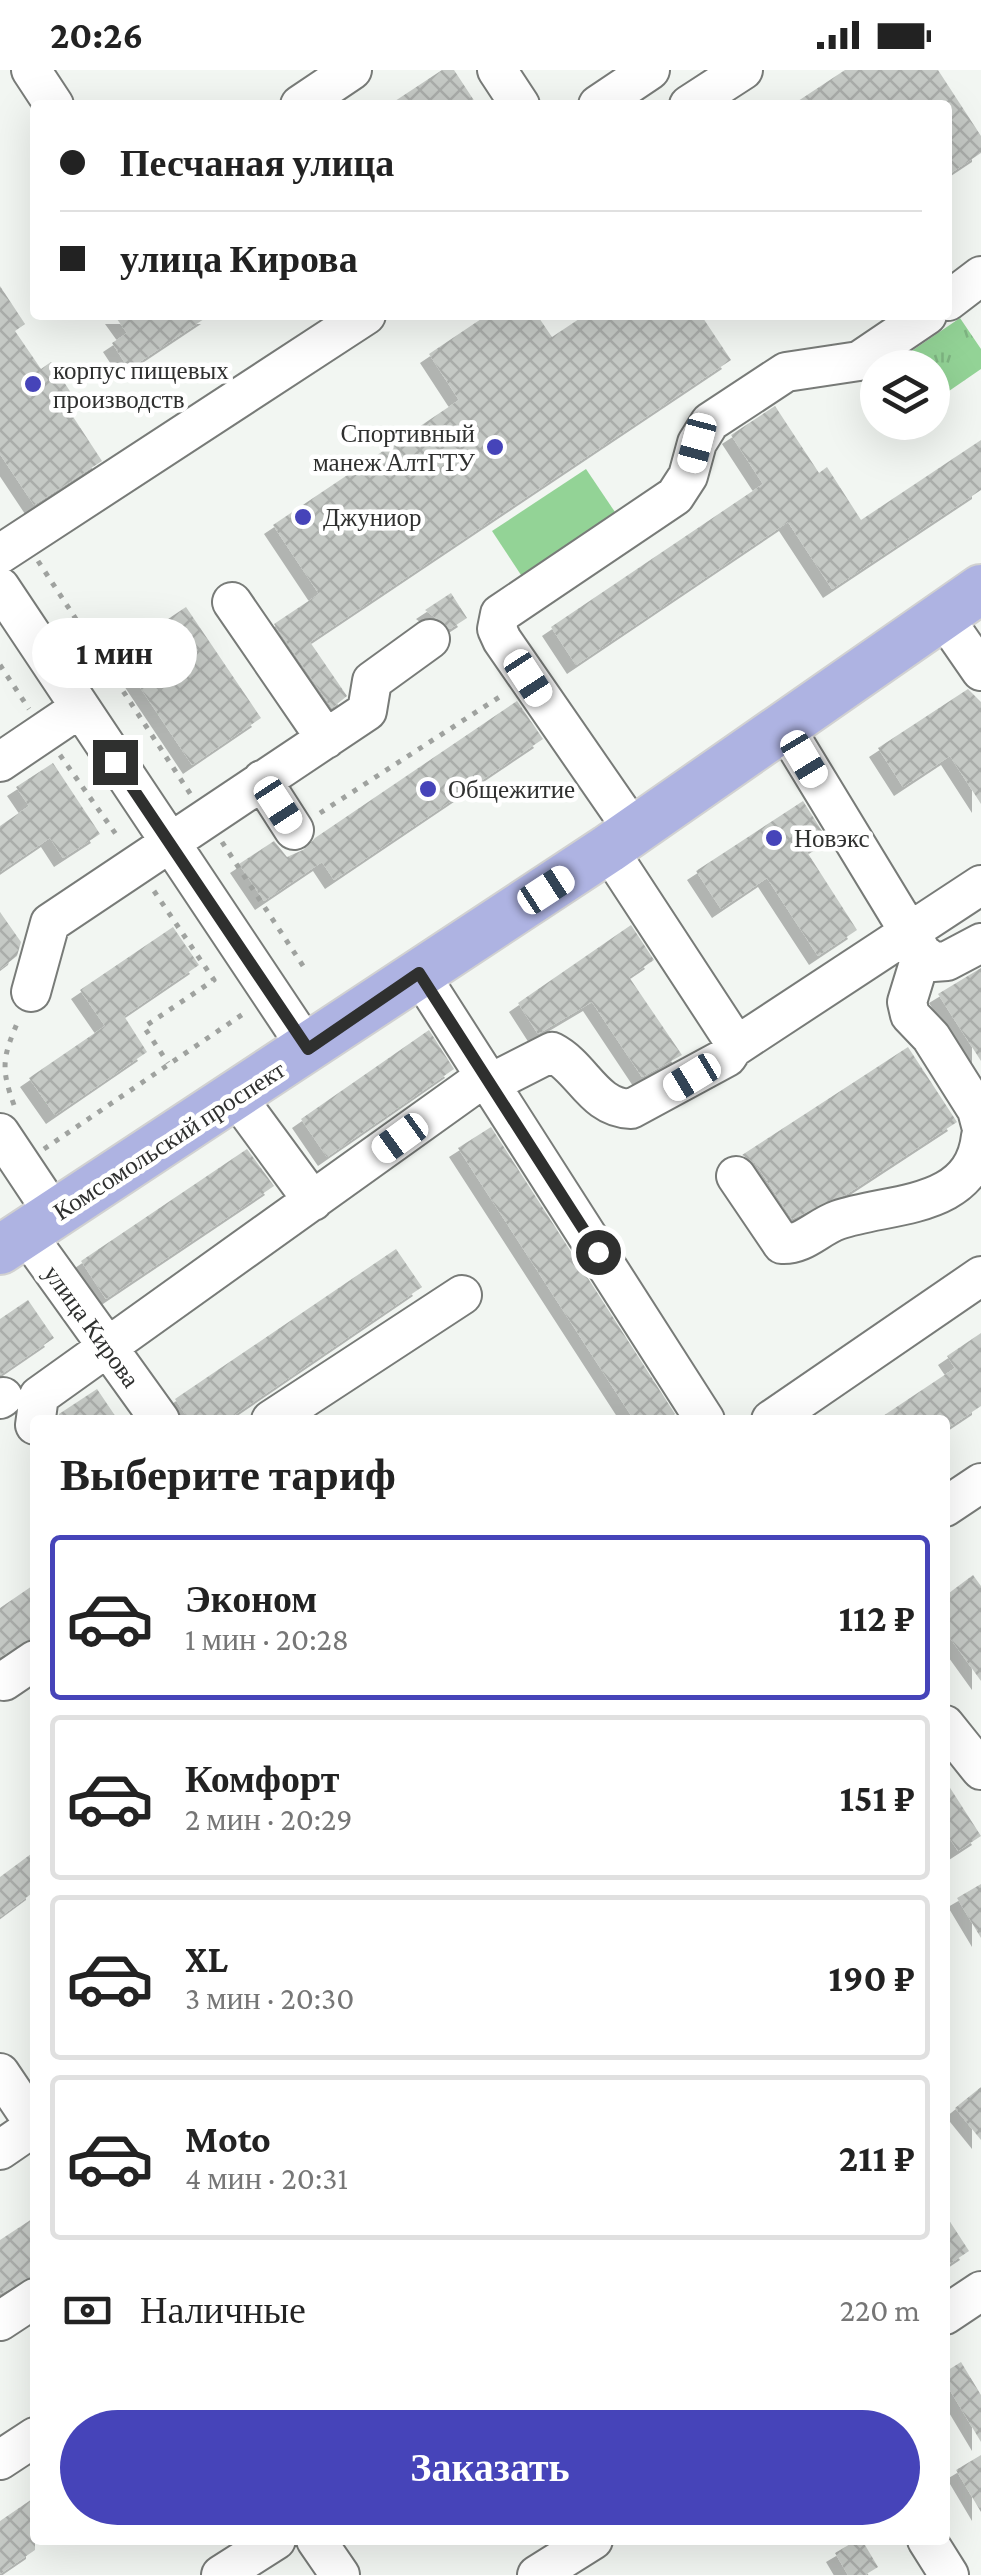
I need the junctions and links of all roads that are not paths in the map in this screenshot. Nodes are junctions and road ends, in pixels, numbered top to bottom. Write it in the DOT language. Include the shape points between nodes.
graph roads {
  1 [pos="31,70"];
  2 [pos="352,70"];
  3 [pos="497,70"];
  4 [pos="650,70"];
  5 [pos="743,70"];
  6 [pos="51,100"];
  7 [pos="307,100"];
  8 [pos="517,100"];
  9 [pos="605,100"];
  10 [pos="697,100"];
  11 [pos="981,276"];
  12 [pos="952,297"];
  13 [pos="358,320"];
  14 [pos="920,320"];
  15 [pos="11,546"];
  16 [pos="0,587"];
  17 [pos="232,602"];
  18 [pos="962,602"];
  19 [pos="430,639"];
  20 [pos="981,671"];
  21 [pos="80,708"];
  22 [pos="784,726"];
  23 [pos="326,738"];
  24 [pos="0,762"];
  25 [pos="262,780"];
  26 [pos="294,830"];
  27 [pos="621,840"];
  28 [pos="168,842"];
  29 [pos="981,885"];
  30 [pos="915,943"];
  31 [pos="981,944"];
  32 [pos="419,973"];
  33 [pos="31,992"];
  34 [pos="732,1048"];
  35 [pos="308,1049"];
  36 [pos="489,1079"];
  37 [pos="236,1096"];
  38 [pos="981,1124"];
  39 [pos="16,1127"];
  40 [pos="981,1136"];
  41 [pos="736,1176"];
  42 [pos="313,1201"];
  43 [pos="26,1232"];
  44 [pos="981,1276"];
  45 [pos="462,1295"];
  46 [pos="106,1346"];
  47 [pos="295,1414"];
  48 [pos="36,1415"];
  49 [pos="156,1415"];
  50 [pos="702,1415"];
  51 [pos="778,1415"];
  52 [pos="981,1483"];
  53 [pos="950,1504"];
  54 [pos="30,1663"];
  55 [pos="4,1681"];
  56 [pos="950,1731"];
  57 [pos="981,1770"];
  58 [pos="0,2073"];
  59 [pos="30,2118"];
  60 [pos="30,2129"];
  61 [pos="0,2150"];
  62 [pos="981,2291"];
  63 [pos="30,2301"];
  64 [pos="950,2311"];
  65 [pos="0,2322"];
  66 [pos="30,2440"];
  67 [pos="0,2460"];
  68 [pos="268,2545"];
  69 [pos="319,2545"];
  70 [pos="585,2545"];
  71 [pos="930,2545"];
  72 [pos="221,2575"];
  73 [pos="340,2575"];
  74 [pos="538,2575"];
  75 [pos="948,2575"];
  1 -- 6 [label="street"];
  2 -- 7 [label="street"];
  3 -- 8 [label="street"];
  4 -- 9 [label="street"];
  5 -- 10 [label="street"];
  11 -- 12 [label="street"];
  13 -- 15 [label="street"];
  14 -- 27 [label="street" via="859,361 786,372 710,422 675,496 500,614 496,629"];
  16 -- 21 [label="street"];
  17 -- 23 [label="street"];
  18 -- 20 [label="street"];
  18 -- 22 [label="main road, Комсомольский проспект"];
  19 -- 23 [label="street" via="372,681 367,711"];
  21 -- 24 [label="street"];
  21 -- 28 [label="street"];
  22 -- 27 [label="main road, Комсомольский проспект"];
  22 -- 30 [label="street"];
  23 -- 25 [label="street"];
  25 -- 26 [label="street"];
  25 -- 28 [label="street"];
  27 -- 32 [label="main road, Комсомольский проспект"];
  27 -- 34 [label="street"];
  28 -- 33 [label="street" via="50,923"];
  28 -- 35 [label="street"];
  29 -- 30 [label="street"];
  30 -- 31 [label="street" via="933,962"];
  30 -- 34 [label="street"];
  30 -- 38 [label="street" via="910,1015 931,1037"];
  32 -- 35 [label="main road, Комсомольский проспект"];
  32 -- 36 [label="street"];
  34 -- 36 [label="street" via="631,1109 600,1099 552,1052"];
  35 -- 37 [label="main road, Комсомольский проспект"];
  36 -- 42 [label="street"];
  36 -- 50 [label="street"];
  37 -- 42 [label="street"];
  37 -- 43 [label="main road, Комсомольский проспект"];
  39 -- 43 [label="street, улица Кирова"];
  40 -- 41 [label="street" via="966,1172 924,1203 838,1220 792,1245 772,1235"];
  42 -- 46 [label="street"];
  43 -- 46 [label="street, улица Кирова"];
  44 -- 51 [label="street"];
  45 -- 47 [label="street"];
  46 -- 48 [label="street" via="39,1396"];
  46 -- 49 [label="street, улица Кирова"];
  52 -- 53 [label="street"];
  54 -- 55 [label="street"];
  56 -- 57 [label="street"];
  58 -- 59 [label="street"];
  60 -- 61 [label="street"];
  62 -- 64 [label="street"];
  63 -- 65 [label="street"];
  66 -- 67 [label="street"];
  68 -- 72 [label="street"];
  69 -- 73 [label="street"];
  70 -- 74 [label="street"];
  71 -- 75 [label="street"];
}
